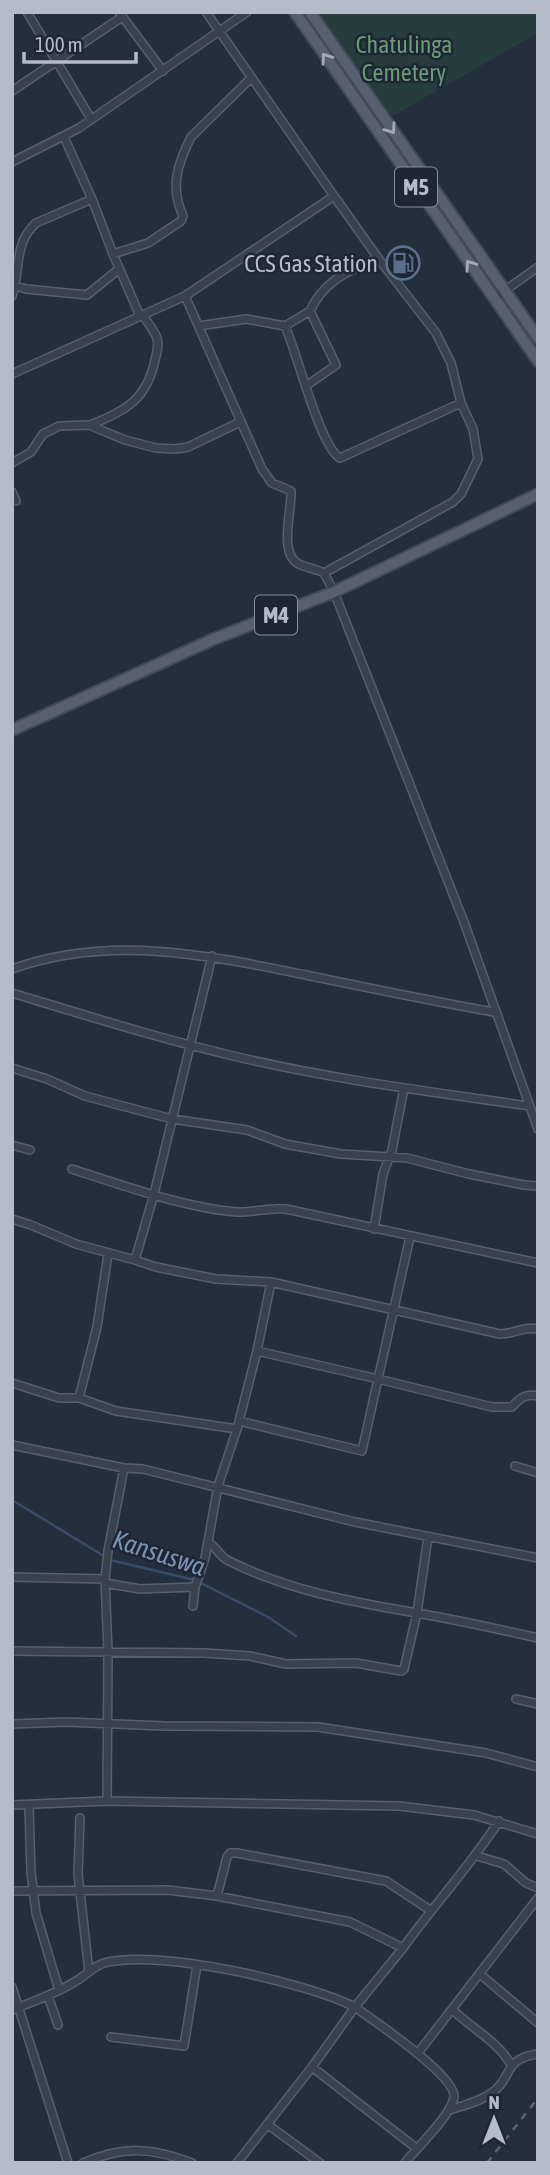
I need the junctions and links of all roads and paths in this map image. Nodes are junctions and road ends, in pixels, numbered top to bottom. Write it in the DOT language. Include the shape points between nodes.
graph roads {
  1 [pos="27,12"];
  2 [pos="206,12"];
  3 [pos="247,12"];
  4 [pos="295,12"];
  5 [pos="310,12"];
  6 [pos="120,15"];
  7 [pos="219,31"];
  8 [pos="57,61"];
  9 [pos="163,71"];
  10 [pos="251,78"];
  11 [pos="12,91"];
  12 [pos="91,119"];
  13 [pos="64,136"];
  14 [pos="12,162"];
  15 [pos="334,196"];
  16 [pos="92,199"];
  17 [pos="113,254"];
  18 [pos="378,258"];
  19 [pos="538,267"];
  20 [pos="119,269"];
  21 [pos="14,285"];
  22 [pos="504,290"];
  23 [pos="12,296"];
  24 [pos="185,296"];
  25 [pos="493,299"];
  26 [pos="310,311"];
  27 [pos="141,315"];
  28 [pos="285,326"];
  29 [pos="200,327"];
  30 [pos="538,338"];
  31 [pos="538,361"];
  32 [pos="12,374"];
  33 [pos="306,386"];
  34 [pos="461,403"];
  35 [pos="240,422"];
  36 [pos="89,425"];
  37 [pos="12,463"];
  38 [pos="12,492"];
  39 [pos="538,494"];
  40 [pos="16,501"];
  41 [pos="324,573"];
  42 [pos="334,592"];
  43 [pos="12,730"];
  44 [pos="212,956"];
  45 [pos="12,969"];
  46 [pos="12,993"];
  47 [pos="494,1012"];
  48 [pos="189,1046"];
  49 [pos="12,1068"];
  50 [pos="404,1088"];
  51 [pos="530,1106"];
  52 [pos="172,1119"];
  53 [pos="538,1129"];
  54 [pos="12,1145"];
  55 [pos="30,1150"];
  56 [pos="388,1157"];
  57 [pos="72,1169"];
  58 [pos="538,1186"];
  59 [pos="154,1194"];
  60 [pos="12,1219"];
  61 [pos="374,1230"];
  62 [pos="410,1237"];
  63 [pos="108,1254"];
  64 [pos="135,1260"];
  65 [pos="538,1263"];
  66 [pos="271,1282"];
  67 [pos="394,1308"];
  68 [pos="538,1329"];
  69 [pos="257,1351"];
  70 [pos="378,1379"];
  71 [pos="12,1383"];
  72 [pos="538,1396"];
  73 [pos="79,1398"];
  74 [pos="238,1425"];
  75 [pos="12,1445"];
  76 [pos="515,1466"];
  77 [pos="124,1468"];
  78 [pos="538,1473"];
  79 [pos="218,1486"];
  80 [pos="428,1537"];
  81 [pos="208,1542"];
  82 [pos="538,1558"];
  83 [pos="12,1577"];
  84 [pos="105,1581"];
  85 [pos="196,1586"];
  86 [pos="193,1606"];
  87 [pos="417,1613"];
  88 [pos="538,1638"];
  89 [pos="12,1651"];
  90 [pos="108,1652"];
  91 [pos="516,1699"];
  92 [pos="538,1704"];
  93 [pos="12,1724"];
  94 [pos="108,1724"];
  95 [pos="538,1767"];
  96 [pos="107,1801"];
  97 [pos="12,1805"];
  98 [pos="30,1806"];
  99 [pos="80,1818"];
  100 [pos="499,1821"];
  101 [pos="538,1834"];
  102 [pos="477,1856"];
  103 [pos="538,1888"];
  104 [pos="12,1891"];
  105 [pos="33,1891"];
  106 [pos="81,1891"];
  107 [pos="216,1896"];
  108 [pos="538,1898"];
  109 [pos="430,1910"];
  110 [pos="403,1948"];
  111 [pos="197,1965"];
  112 [pos="89,1972"];
  113 [pos="480,1974"];
  114 [pos="12,1987"];
  115 [pos="59,1990"];
  116 [pos="48,1996"];
  117 [pos="355,2007"];
  118 [pos="16,2008"];
  119 [pos="453,2010"];
  120 [pos="538,2023"];
  121 [pos="58,2025"];
  122 [pos="111,2037"];
  123 [pos="418,2053"];
  124 [pos="538,2054"];
  125 [pos="511,2064"];
  126 [pos="312,2067"];
  127 [pos="449,2110"];
  128 [pos="267,2124"];
  129 [pos="416,2148"];
  130 [pos="68,2163"];
  131 [pos="83,2163"];
  132 [pos="192,2163"];
  133 [pos="237,2163"];
  134 [pos="320,2163"];
  135 [pos="405,2163"];
  1 -- 8 [label="street"];
  2 -- 7 [label="street"];
  3 -- 7 [label="street"];
  25 -- 4 [label="main road, M5, one-way"];
  5 -- 22 [label="main road, M5, one-way"];
  6 -- 8 [label="street"];
  6 -- 9 [label="street"];
  7 -- 9 [label="street"];
  7 -- 10 [label="street"];
  8 -- 11 [label="street"];
  8 -- 12 [label="street"];
  9 -- 12 [label="street"];
  10 -- 15 [label="street"];
  10 -- 17 [label="street" via="191,137 176,182 181,221 148,243"];
  12 -- 13 [label="street"];
  13 -- 14 [label="street"];
  13 -- 16 [label="street"];
  15 -- 18 [label="street"];
  15 -- 24 [label="street"];
  16 -- 17 [label="street"];
  16 -- 21 [label="street" via="30,228 19,249"];
  17 -- 20 [label="street"];
  18 -- 26 [label="street" via="337,277 318,295"];
  18 -- 34 [label="street" via="436,333 452,363"];
  19 -- 22 [label="street"];
  20 -- 21 [label="street" via="86,295"];
  20 -- 27 [label="street"];
  21 -- 23 [label="street"];
  22 -- 25 [label="street"];
  22 -- 30 [label="main road, M5"];
  24 -- 27 [label="street"];
  24 -- 29 [label="street"];
  25 -- 31 [label="main road, M5"];
  26 -- 28 [label="street"];
  26 -- 33 [label="street" via="336,365"];
  27 -- 32 [label="street"];
  27 -- 36 [label="street" via="158,345 147,386 131,405"];
  28 -- 29 [label="street" via="246,319"];
  28 -- 33 [label="street"];
  29 -- 35 [label="street"];
  33 -- 34 [label="street" via="329,448 340,458"];
  34 -- 41 [label="street" via="473,429 478,459 461,494"];
  35 -- 36 [label="street" via="175,449 125,440"];
  35 -- 41 [label="street" via="272,483 291,491 287,547 291,557"];
  36 -- 37 [label="street" via="51,429 31,452"];
  38 -- 40 [label="street"];
  39 -- 42 [label="main road, M4"];
  41 -- 42 [label="street"];
  42 -- 43 [label="main road, M4" via="215,639"];
  42 -- 47 [label="street" via="464,922"];
  44 -- 45 [label="street" via="103,949 71,952"];
  44 -- 47 [label="street"];
  44 -- 48 [label="street"];
  46 -- 48 [label="street"];
  47 -- 51 [label="street"];
  48 -- 50 [label="street"];
  48 -- 52 [label="street"];
  49 -- 52 [label="street" via="85,1096"];
  50 -- 51 [label="street"];
  50 -- 56 [label="street"];
  51 -- 53 [label="street"];
  52 -- 56 [label="street" via="247,1130 303,1148"];
  52 -- 59 [label="street"];
  54 -- 55 [label="street"];
  56 -- 58 [label="street"];
  56 -- 61 [label="street"];
  57 -- 59 [label="street"];
  59 -- 61 [label="street" via="238,1212 286,1209"];
  59 -- 64 [label="street"];
  60 -- 63 [label="street"];
  61 -- 62 [label="street"];
  62 -- 65 [label="street"];
  62 -- 67 [label="street"];
  63 -- 64 [label="street"];
  63 -- 73 [label="street" via="97,1327"];
  64 -- 66 [label="street" via="216,1279"];
  66 -- 67 [label="street"];
  66 -- 69 [label="street"];
  67 -- 68 [label="street" via="500,1334"];
  67 -- 70 [label="street"];
  69 -- 70 [label="street"];
  69 -- 74 [label="street"];
  70 -- 72 [label="street" via="492,1407 512,1407 529,1394"];
  70 -- 74 [label="street" via="362,1451"];
  71 -- 73 [label="street" via="59,1398"];
  73 -- 74 [label="street" via="116,1411"];
  74 -- 79 [label="street"];
  75 -- 77 [label="street"];
  76 -- 78 [label="street"];
  77 -- 79 [label="street"];
  77 -- 84 [label="street"];
  79 -- 80 [label="street"];
  79 -- 81 [label="street"];
  80 -- 82 [label="street"];
  80 -- 87 [label="street"];
  81 -- 85 [label="street"];
  81 -- 87 [label="street" via="223,1558 255,1573 364,1605"];
  83 -- 84 [label="street"];
  84 -- 85 [label="street" via="140,1589"];
  84 -- 90 [label="street"];
  85 -- 86 [label="street"];
  87 -- 88 [label="street"];
  87 -- 90 [label="street" via="404,1669 398,1672 356,1663 286,1664 250,1656"];
  89 -- 90 [label="street"];
  90 -- 94 [label="street"];
  91 -- 92 [label="street"];
  93 -- 94 [label="street"];
  94 -- 95 [label="street" via="318,1727 486,1753"];
  94 -- 96 [label="street"];
  96 -- 98 [label="street"];
  96 -- 100 [label="street" via="399,1806"];
  97 -- 98 [label="street"];
  98 -- 105 [label="street"];
  99 -- 106 [label="street"];
  100 -- 101 [label="street"];
  100 -- 102 [label="street"];
  102 -- 103 [label="street" via="504,1864"];
  102 -- 109 [label="street"];
  104 -- 105 [label="street"];
  105 -- 106 [label="street"];
  105 -- 115 [label="street"];
  106 -- 107 [label="street" via="168,1890"];
  106 -- 112 [label="street"];
  107 -- 109 [label="street" via="227,1857 237,1853 386,1881"];
  107 -- 110 [label="street" via="350,1922"];
  108 -- 113 [label="street"];
  109 -- 110 [label="street"];
  110 -- 117 [label="street"];
  111 -- 112 [label="street" via="110,1961"];
  111 -- 117 [label="street" via="318,1993"];
  111 -- 122 [label="street" via="184,2046"];
  112 -- 115 [label="street"];
  113 -- 119 [label="street"];
  113 -- 120 [label="street"];
  114 -- 118 [label="street"];
  115 -- 116 [label="street"];
  116 -- 118 [label="street"];
  116 -- 121 [label="street"];
  117 -- 123 [label="street"];
  117 -- 126 [label="street"];
  118 -- 130 [label="street"];
  119 -- 123 [label="street"];
  119 -- 125 [label="street" via="491,2040"];
  123 -- 127 [label="street" via="451,2086"];
  124 -- 125 [label="street"];
  125 -- 127 [label="street" via="491,2094"];
  126 -- 128 [label="street"];
  126 -- 129 [label="street"];
  127 -- 129 [label="street"];
  128 -- 133 [label="street"];
  128 -- 134 [label="street"];
  129 -- 135 [label="street"];
  131 -- 132 [label="street" via="125,2150 170,2154"];
}
